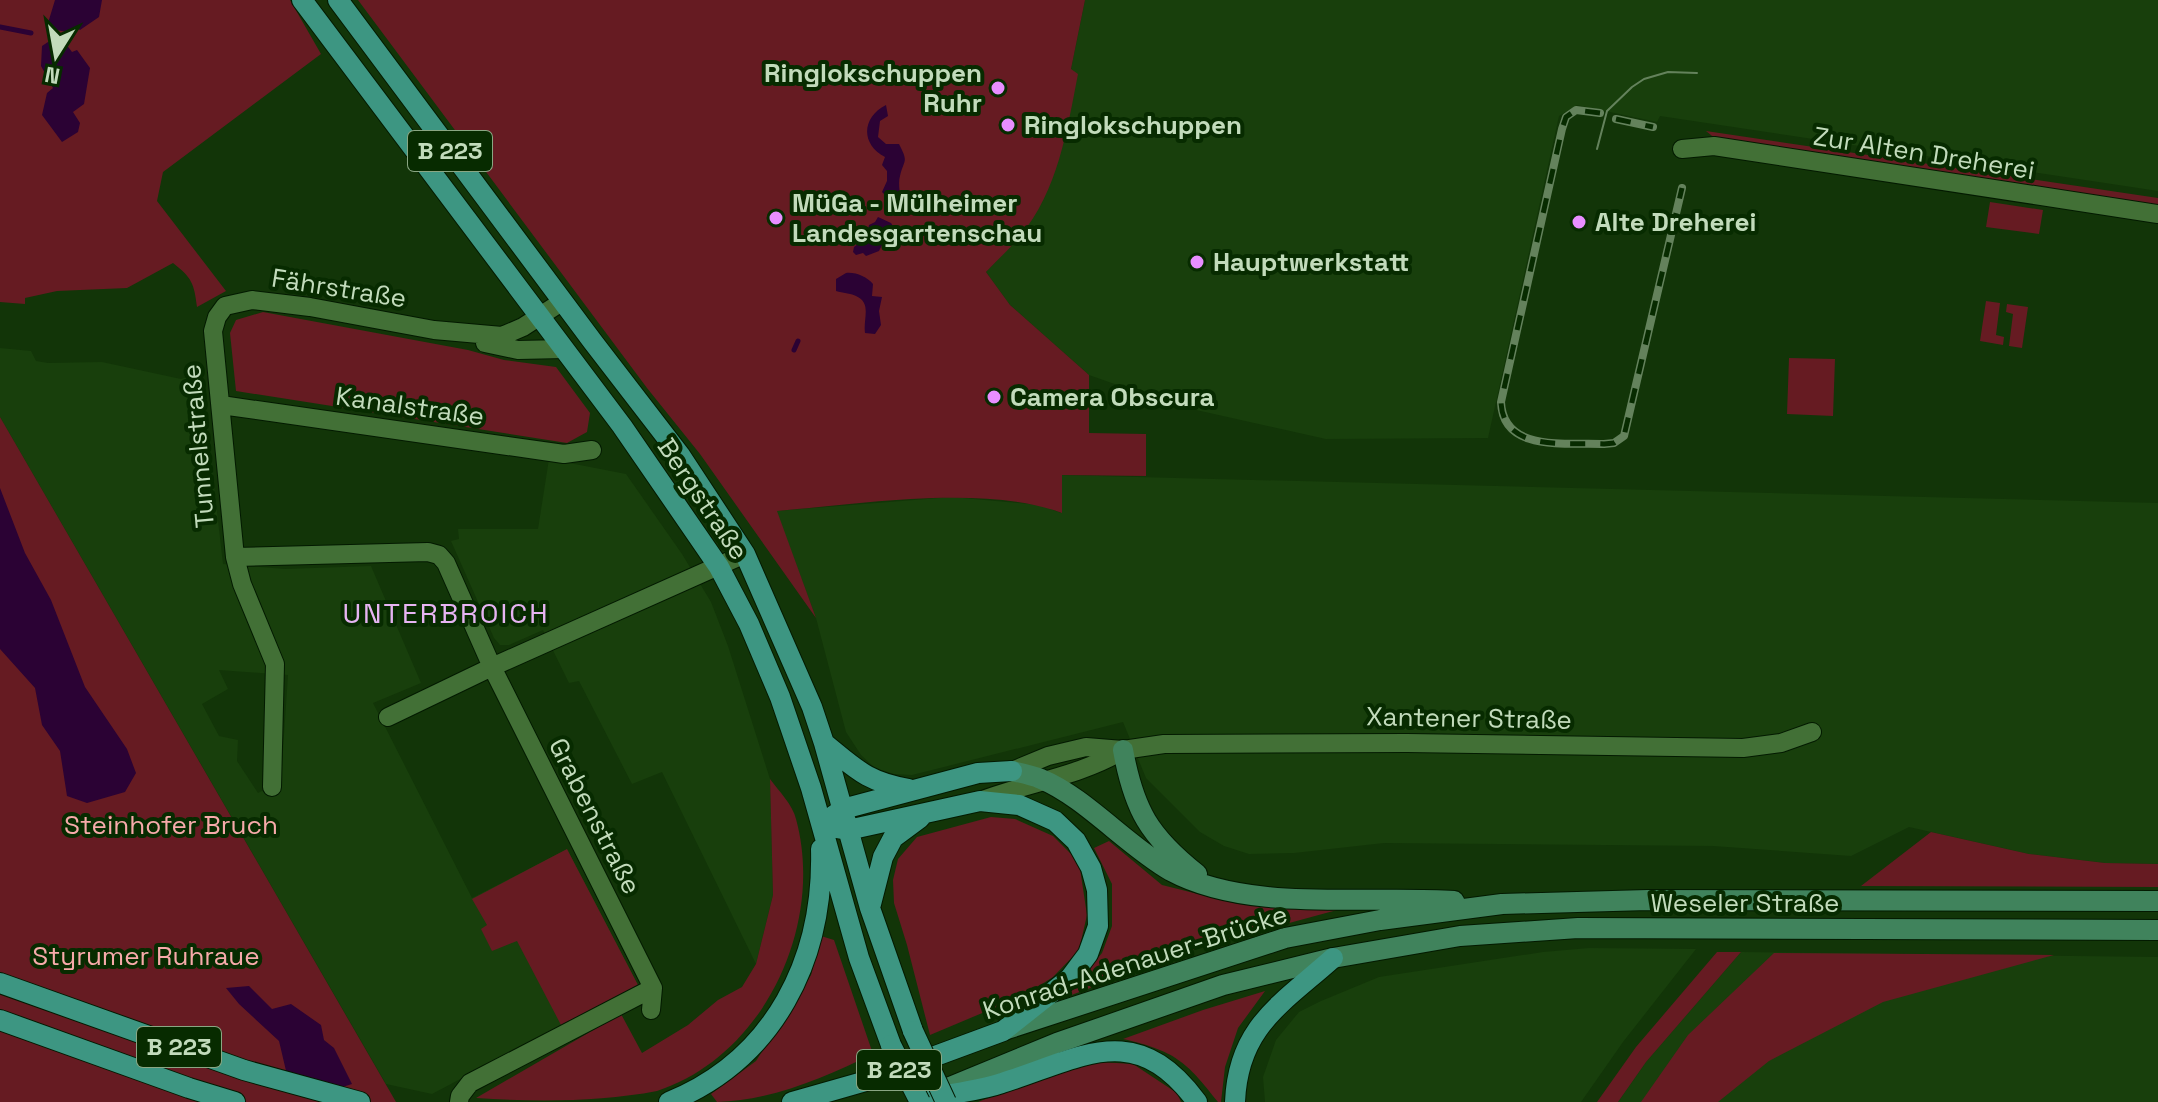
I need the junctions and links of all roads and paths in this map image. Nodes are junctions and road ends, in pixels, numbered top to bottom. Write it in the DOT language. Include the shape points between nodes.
graph roads {
  1 [pos="302,0"];
  2 [pos="338,0"];
  3 [pos="1682,149"];
  4 [pos="2158,214"];
  5 [pos="563,301"];
  6 [pos="540,316"];
  7 [pos="213,331"];
  8 [pos="472,335"];
  9 [pos="564,349"];
  10 [pos="221,405"];
  11 [pos="592,450"];
  12 [pos="745,554"];
  13 [pos="235,557"];
  14 [pos="719,567"];
  15 [pos="492,667"];
  16 [pos="388,717"];
  17 [pos="1812,732"];
  18 [pos="824,743"];
  19 [pos="1123,750"];
  20 [pos="1012,771"];
  21 [pos="1042,780"];
  22 [pos="272,787"];
  23 [pos="917,790"];
  24 [pos="980,801"];
  25 [pos="843,809"];
  26 [pos="923,815"];
  27 [pos="820,825"];
  28 [pos="848,830"];
  29 [pos="1213,887"];
  30 [pos="2158,901"];
  31 [pos="1502,904"];
  32 [pos="870,908"];
  33 [pos="2158,930"];
  34 [pos="1333,958"];
  35 [pos="0,983"];
  36 [pos="653,988"];
  37 [pos="651,1010"];
  38 [pos="0,1020"];
  39 [pos="1003,1031"];
  40 [pos="918,1101"];
  41 [pos="235,1102"];
  42 [pos="360,1102"];
  43 [pos="459,1102"];
  44 [pos="669,1102"];
  45 [pos="792,1102"];
  46 [pos="946,1102"];
  47 [pos="1197,1102"];
  48 [pos="1235,1102"];
  1 -- 6 [label="main road, Bergstraße / B 223"];
  2 -- 5 [label="main road, Bergstraße / B 223"];
  3 -- 4 [label="street, Zur Alten Dreherei" via="1714,146"];
  5 -- 6 [label="street, Fährstraße"];
  5 -- 12 [label="main road, Bergstraße / B 223" via="680,455"];
  6 -- 8 [label="street, Fährstraße" via="502,336"];
  6 -- 9 [label="main road, Bergstraße / B 223"];
  7 -- 8 [label="street, Fährstraße" via="225,306 252,300"];
  7 -- 10 [label="street, Tunnelstraße"];
  8 -- 9 [label="street, Fährstraße" via="518,350"];
  9 -- 14 [label="main road, Bergstraße / B 223"];
  10 -- 11 [label="street, Kanalstraße" via="564,454"];
  10 -- 13 [label="street, Tunnelstraße"];
  12 -- 14 [label="street"];
  12 -- 18 [label="main road, Bergstraße / B 223"];
  13 -- 15 [label="street, Tunnelstraße" via="439,555"];
  13 -- 22 [label="street, Tunnelstraße" via="275,664"];
  14 -- 15 [label="street"];
  14 -- 27 [label="main road, Bergstraße / B 223" via="780,697"];
  15 -- 16 [label="street"];
  15 -- 36 [label="street, Grabenstraße"];
  17 -- 19 [label="street, Xantener Straße" via="1743,748 1315,742 1164,744"];
  18 -- 23 [label="main road" via="876,782"];
  18 -- 25 [label="main road, Bergstraße / B 223"];
  19 -- 20 [label="street, Xantener Straße" via="1086,747"];
  19 -- 21 [label="street, Xantener Straße" via="1103,763"];
  19 -- 29 [label="main road" via="1143,817 1167,850"];
  20 -- 21 [label="main road"];
  20 -- 23 [label="main road" via="978,773"];
  21 -- 24 [label="street, Xantener Straße"];
  21 -- 29 [label="main road" via="1173,872"];
  23 -- 25 [label="main road"];
  24 -- 26 [label="main road"];
  24 -- 39 [label="main road" via="1019,805 1055,821 1076,841 1097,890 1098,926 1088,954 1070,978"];
  25 -- 27 [label="main road"];
  25 -- 28 [label="main road, Bergstraße / B 223"];
  26 -- 28 [label="main road"];
  26 -- 32 [label="main road" via="893,838"];
  27 -- 28 [label="main road"];
  27 -- 40 [label="main road, Bergstraße, bridge" via="859,958"];
  27 -- 44 [label="main road" via="816,917 807,958 790,996 748,1050 711,1082"];
  28 -- 32 [label="main road, Bergstraße / B 223"];
  29 -- 31 [label="main road" via="1286,898"];
  30 -- 31 [label="main road, Weseler Straße"];
  31 -- 39 [label="main road, Konrad-Adenauer-Brücke" via="1285,938"];
  32 -- 46 [label="main road, Bergstraße / B 223, bridge" via="913,1031"];
  33 -- 34 [label="main road, Weseler Straße" via="1578,928 1460,936"];
  34 -- 40 [label="main road, Konrad-Adenauer-Brücke" via="1169,1002"];
  34 -- 48 [label="main road" via="1266,1016 1244,1053"];
  35 -- 42 [label="main road, B 223" via="244,1070"];
  36 -- 37 [label="street"];
  36 -- 43 [label="street" via="470,1083"];
  38 -- 41 [label="main road, B 223"];
  39 -- 45 [label="main road, Konrad-Adenauer-Brücke / B 223" via="873,1079"];
  40 -- 47 [label="main road, B 223" via="1000,1084 1082,1054 1112,1051 1158,1063"];
}
